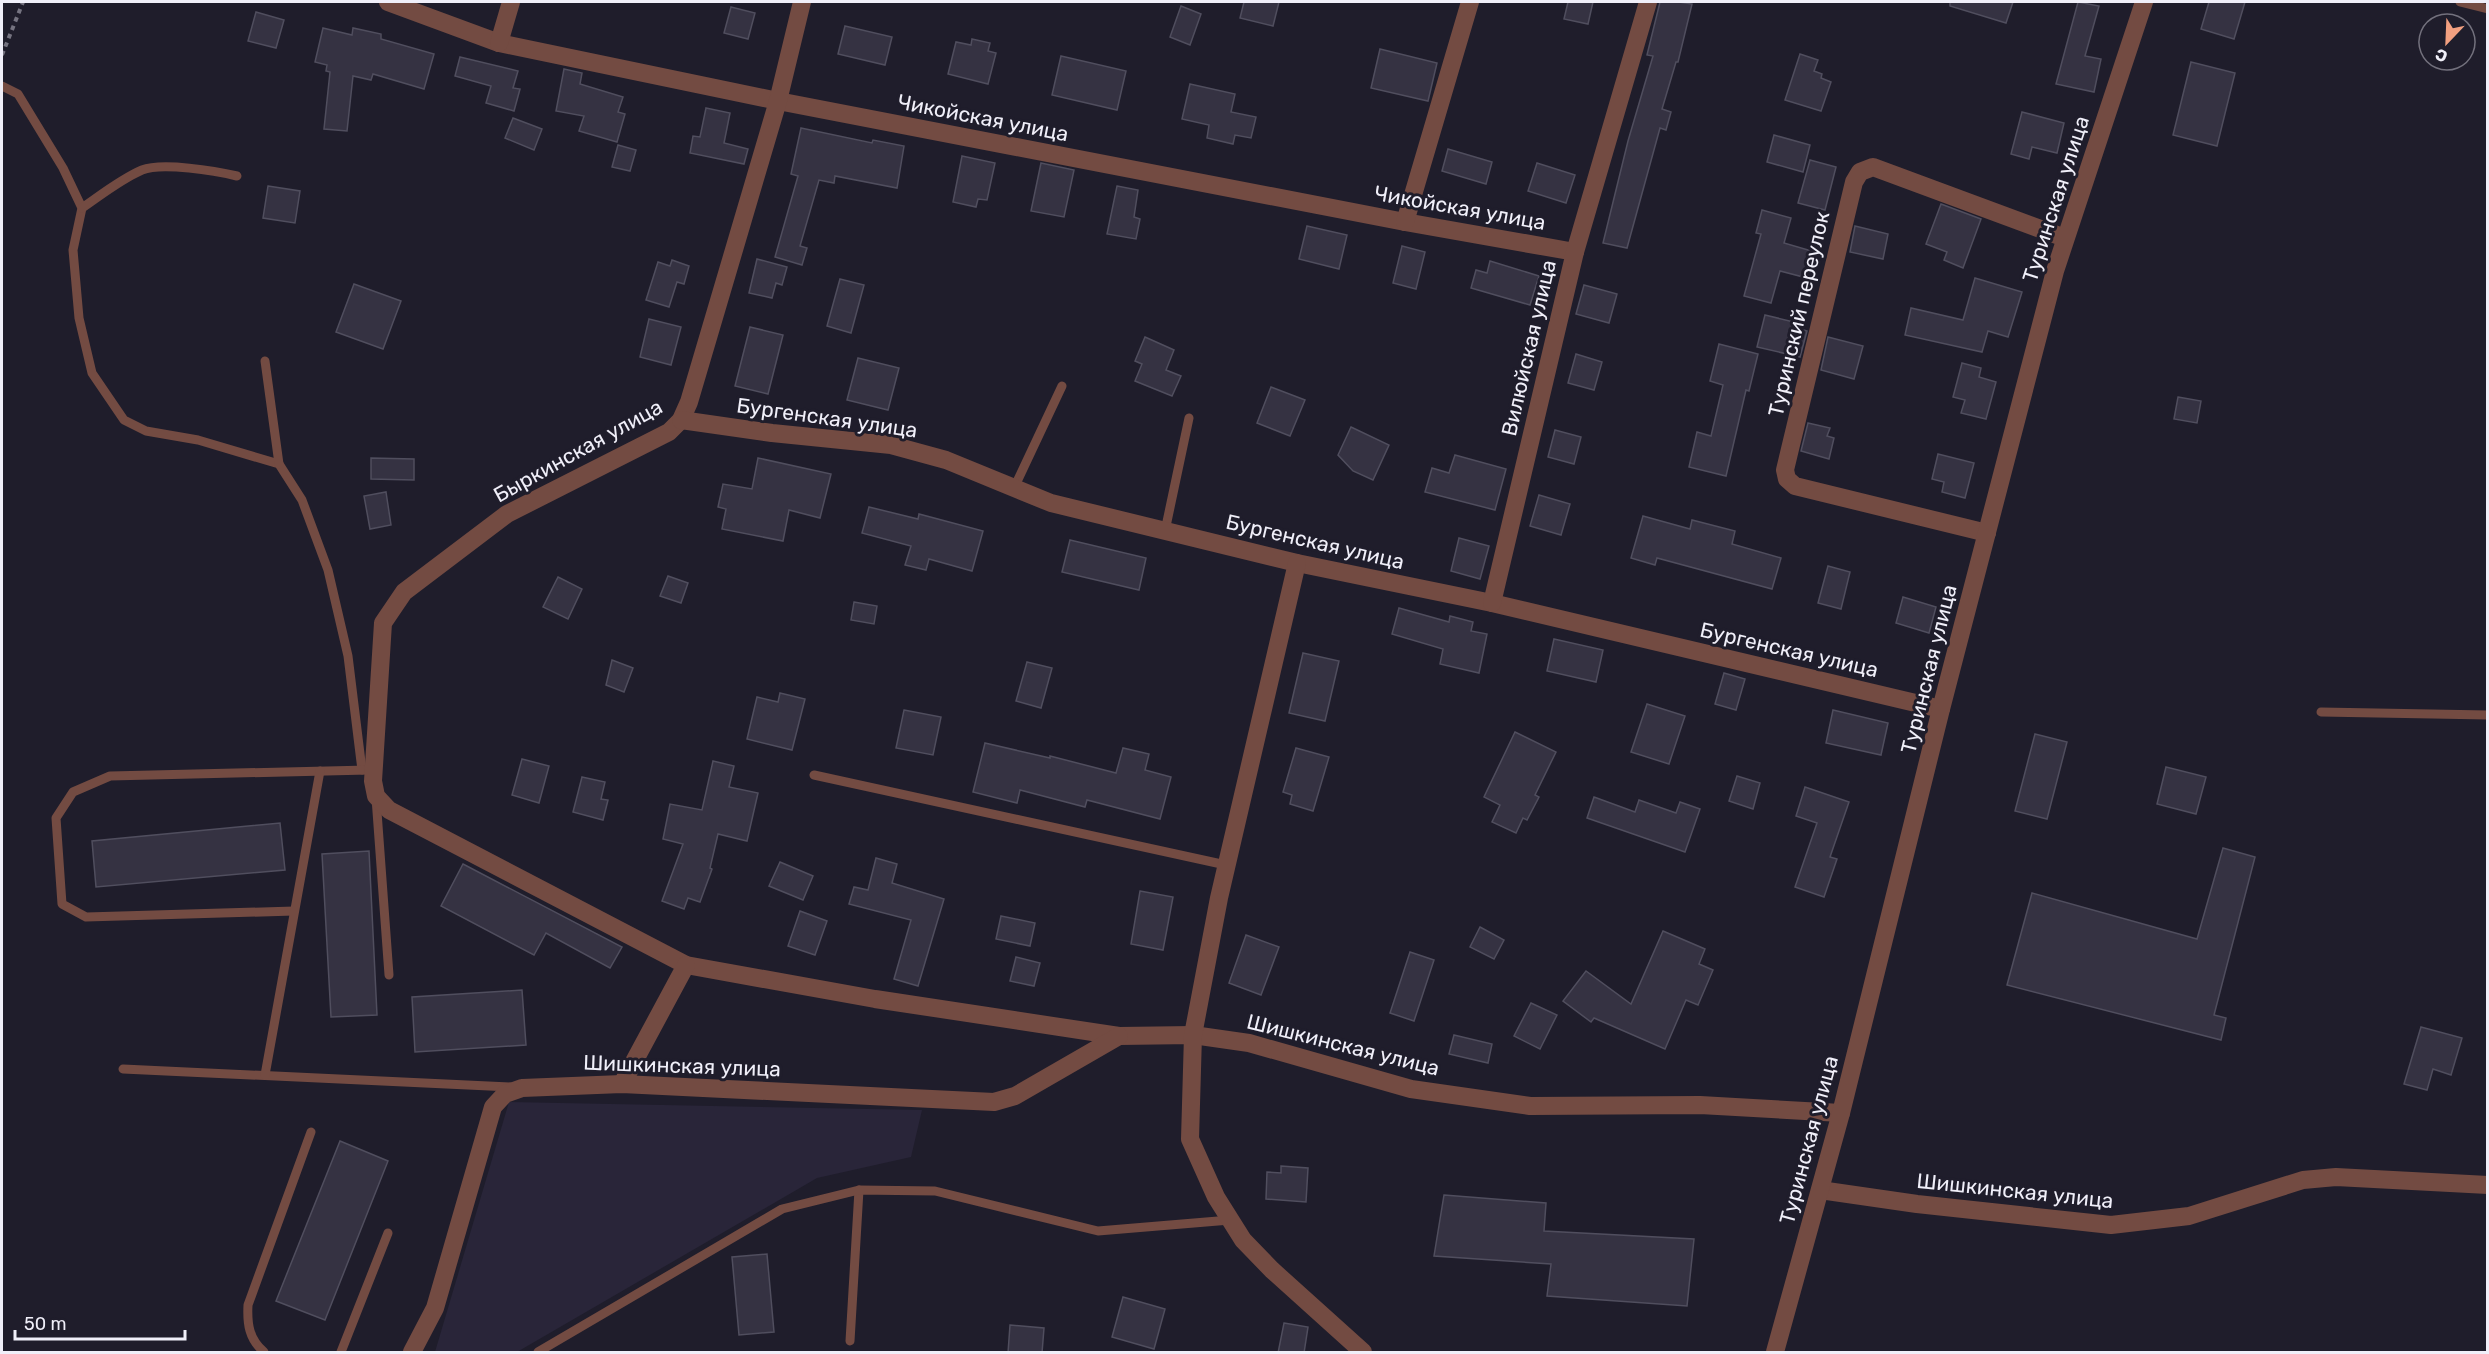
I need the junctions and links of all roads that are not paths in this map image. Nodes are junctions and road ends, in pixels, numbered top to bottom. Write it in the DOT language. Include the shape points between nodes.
graph roads {
  1 [pos="388,2"];
  2 [pos="511,2"];
  3 [pos="802,2"];
  4 [pos="1470,2"];
  5 [pos="1647,2"];
  6 [pos="2144,2"];
  7 [pos="2460,2"];
  8 [pos="2487,9"];
  9 [pos="500,43"];
  10 [pos="2,86"];
  11 [pos="778,102"];
  12 [pos="237,176"];
  13 [pos="82,208"];
  14 [pos="1405,222"];
  15 [pos="2065,238"];
  16 [pos="1575,252"];
  17 [pos="265,362"];
  18 [pos="1062,386"];
  19 [pos="1189,418"];
  20 [pos="681,420"];
  21 [pos="279,464"];
  22 [pos="1014,488"];
  23 [pos="1165,531"];
  24 [pos="1986,533"];
  25 [pos="1297,563"];
  26 [pos="1492,603"];
  27 [pos="1941,710"];
  28 [pos="2321,712"];
  29 [pos="2487,715"];
  30 [pos="368,770"];
  31 [pos="320,771"];
  32 [pos="814,775"];
  33 [pos="376,796"];
  34 [pos="1226,865"];
  35 [pos="294,911"];
  36 [pos="686,965"];
  37 [pos="389,975"];
  38 [pos="1193,1035"];
  39 [pos="1119,1036"];
  40 [pos="123,1069"];
  41 [pos="265,1075"];
  42 [pos="622,1084"];
  43 [pos="522,1088"];
  44 [pos="1841,1113"];
  45 [pos="311,1132"];
  46 [pos="2487,1185"];
  47 [pos="859,1190"];
  48 [pos="1820,1190"];
  49 [pos="1230,1220"];
  50 [pos="388,1233"];
  51 [pos="850,1341"];
  52 [pos="264,1353"];
  53 [pos="341,1353"];
  54 [pos="412,1353"];
  55 [pos="538,1353"];
  56 [pos="1363,1353"];
  57 [pos="1775,1353"];
  1 -- 9 [label="street, Чикойская улица"];
  2 -- 9 [label="street"];
  3 -- 11 [label="street, Быркинская улица"];
  4 -- 14 [label="street"];
  5 -- 16 [label="street, Вилюйская улица"];
  6 -- 15 [label="street, Туринская улица"];
  7 -- 8 [label="lane"];
  9 -- 11 [label="street, Чикойская улица"];
  10 -- 13 [label="lane" via="18,94 63,168"];
  11 -- 14 [label="street, Чикойская улица"];
  11 -- 20 [label="street, Быркинская улица"];
  12 -- 13 [label="lane" via="215,170 144,169"];
  13 -- 21 [label="lane" via="73,250 78,318 92,374 124,420 147,431 198,440"];
  14 -- 16 [label="street, Чикойская улица"];
  15 -- 24 [label="street, Туринская улица"];
  15 -- 24 [label="street, Туринский переулок" via="1873,167 1860,172 1854,182 1785,470 1787,479 1794,486"];
  16 -- 26 [label="street, Вилюйская улица"];
  17 -- 21 [label="lane"];
  18 -- 22 [label="lane"];
  19 -- 23 [label="lane"];
  20 -- 22 [label="street, Бургенская улица" via="891,445 946,460"];
  20 -- 30 [label="street, Быркинская улица" via="669,432 507,514 404,592 383,623"];
  21 -- 30 [label="lane" via="302,500 328,570"];
  22 -- 23 [label="street, Бургенская улица" via="1051,503"];
  23 -- 25 [label="street, Бургенская улица"];
  24 -- 27 [label="street, Туринская улица"];
  25 -- 26 [label="street, Бургенская улица"];
  25 -- 34 [label="street"];
  26 -- 27 [label="street, Бургенская улица"];
  27 -- 44 [label="street, Туринская улица"];
  28 -- 29 [label="lane"];
  30 -- 31 [label="lane"];
  30 -- 33 [label="street, Быркинская улица"];
  31 -- 35 [label="lane"];
  31 -- 35 [label="lane" via="110,776 73,792 56,818 62,904 87,917"];
  32 -- 34 [label="lane"];
  33 -- 36 [label="street, Шишкинская улица" via="389,810"];
  33 -- 37 [label="lane"];
  34 -- 38 [label="street"];
  35 -- 41 [label="lane"];
  36 -- 39 [label="street, Шишкинская улица"];
  36 -- 42 [label="street"];
  38 -- 39 [label="street, Шишкинская улица"];
  38 -- 44 [label="street, Шишкинская улица" via="1249,1043 1411,1089 1530,1106 1700,1105"];
  38 -- 49 [label="street" via="1190,1138"];
  39 -- 42 [label="street, Шишкинская улица" via="1015,1096 994,1102"];
  40 -- 41 [label="lane"];
  41 -- 43 [label="lane"];
  42 -- 43 [label="street, Шишкинская улица"];
  43 -- 54 [label="street, Шишкинская улица" via="505,1094 493,1107 435,1308"];
  44 -- 48 [label="street, Туринская улица"];
  45 -- 52 [label="lane" via="248,1305 247,1323 254,1344"];
  46 -- 48 [label="street, Шишкинская улица" via="2336,1177 2303,1180 2188,1216 2111,1225"];
  47 -- 49 [label="lane" via="935,1191 1098,1231"];
  47 -- 51 [label="lane"];
  47 -- 55 [label="lane" via="782,1209"];
  48 -- 57 [label="street, Туринская улица"];
  49 -- 56 [label="street" via="1243,1240"];
  50 -- 53 [label="lane"];
}
